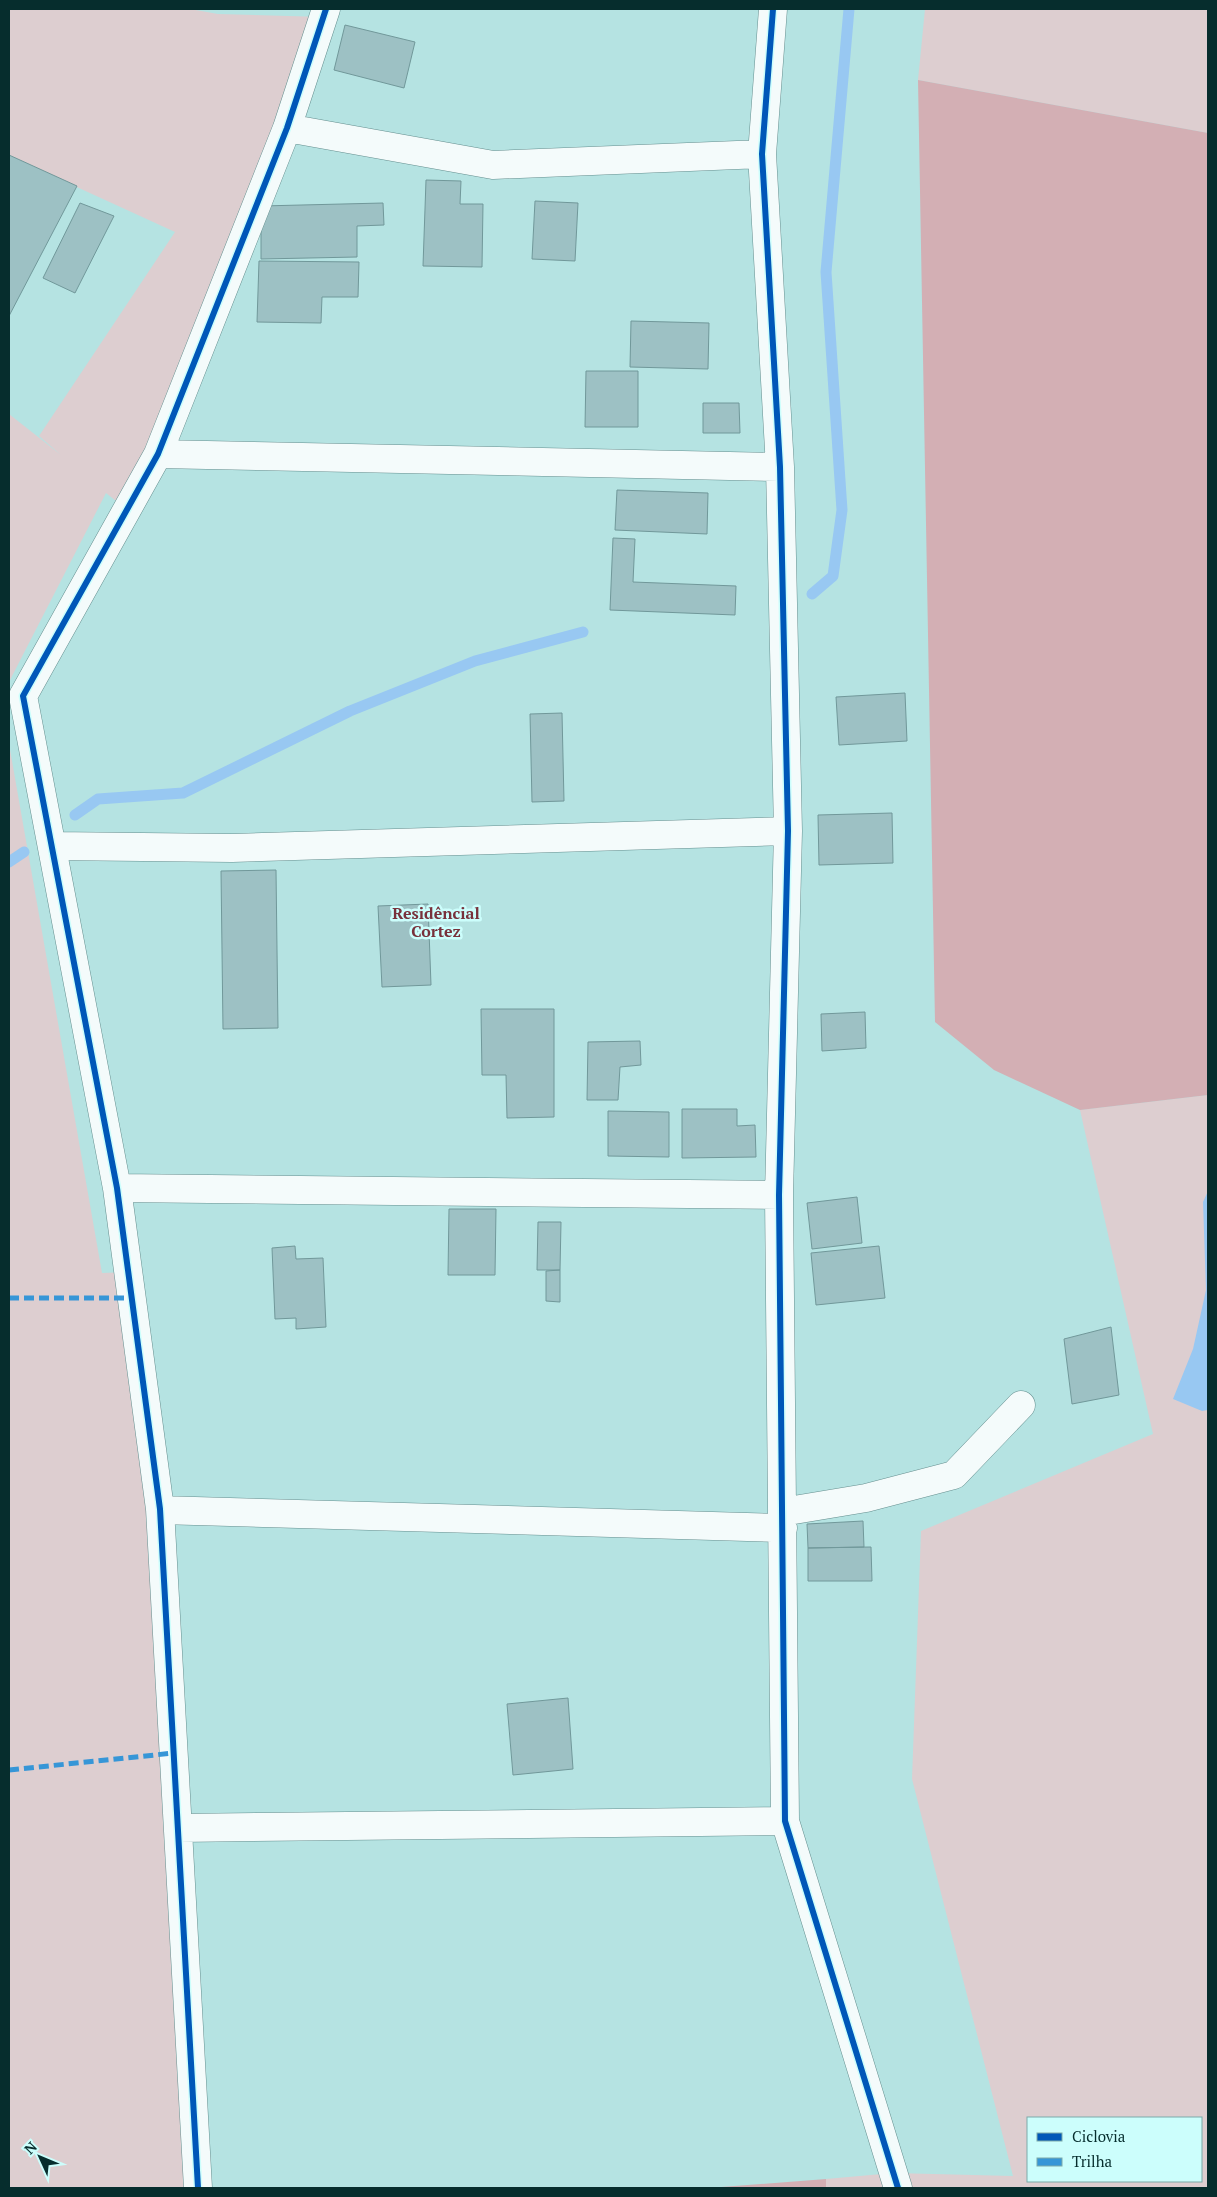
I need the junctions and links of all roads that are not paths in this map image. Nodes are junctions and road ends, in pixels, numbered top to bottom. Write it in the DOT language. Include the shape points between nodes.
graph roads {
  1 [pos="326,9"];
  2 [pos="773,9"];
  3 [pos="287,128"];
  4 [pos="762,154"];
  5 [pos="158,454"];
  6 [pos="780,467"];
  7 [pos="788,831"];
  8 [pos="52,846"];
  9 [pos="117,1188"];
  10 [pos="779,1196"];
  11 [pos="1021,1405"];
  12 [pos="160,1510"];
  13 [pos="782,1520"];
  14 [pos="785,1822"];
  15 [pos="178,1828"];
  16 [pos="198,2188"];
  17 [pos="898,2188"];
  1 -- 3 [label="street"];
  2 -- 4 [label="street"];
  3 -- 4 [label="street" via="493,165"];
  3 -- 5 [label="street"];
  4 -- 6 [label="street"];
  5 -- 6 [label="street"];
  5 -- 8 [label="street" via="23,696"];
  6 -- 7 [label="street"];
  7 -- 8 [label="street" via="232,848"];
  7 -- 10 [label="street"];
  8 -- 9 [label="street"];
  9 -- 10 [label="street"];
  9 -- 12 [label="street"];
  10 -- 13 [label="street"];
  11 -- 13 [label="street" via="954,1475"];
  12 -- 13 [label="street"];
  12 -- 15 [label="street"];
  13 -- 14 [label="street"];
  14 -- 15 [label="street"];
  14 -- 17 [label="street"];
  15 -- 16 [label="street"];
}
